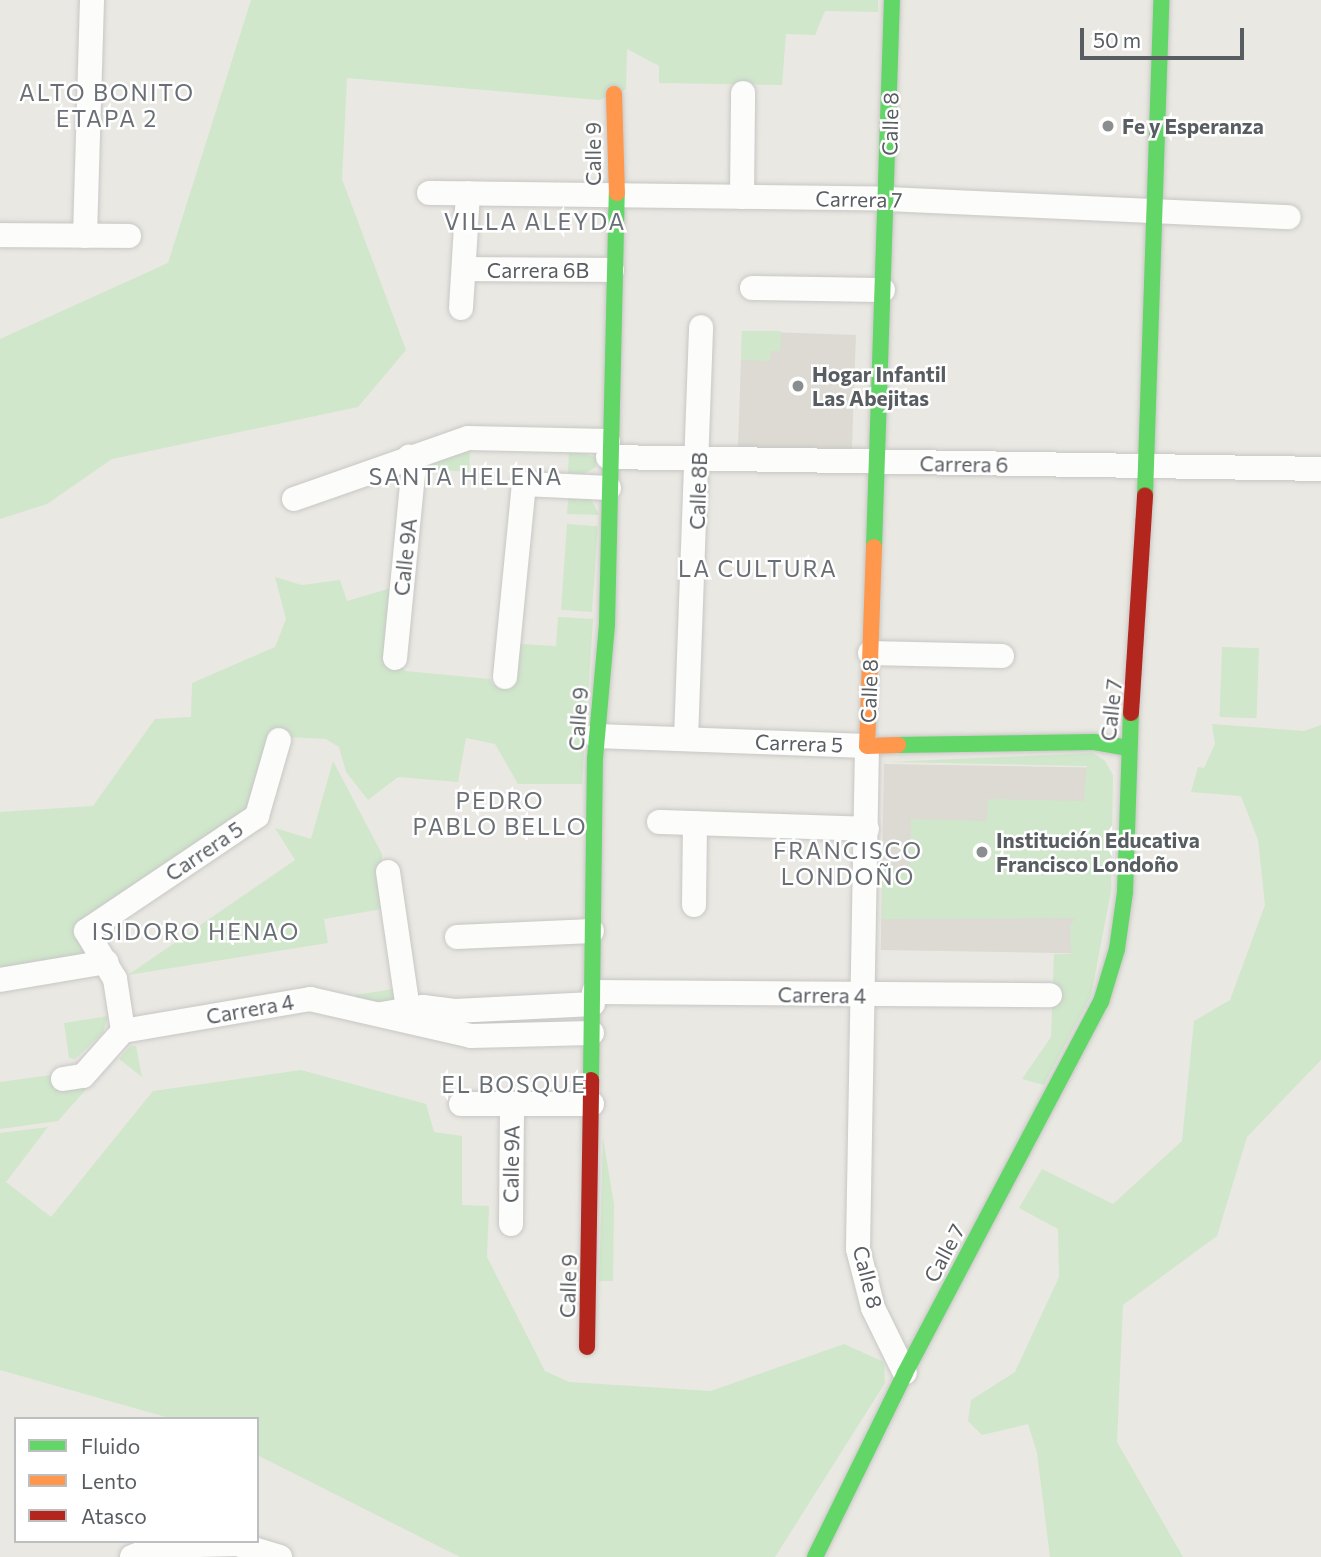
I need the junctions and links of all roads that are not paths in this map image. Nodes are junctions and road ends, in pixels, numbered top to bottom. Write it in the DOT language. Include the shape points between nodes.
graph roads {
  1 [pos="92,0"];
  2 [pos="892,0"];
  3 [pos="1161,0"];
  4 [pos="743,93"];
  5 [pos="614,94"];
  6 [pos="429,193"];
  7 [pos="468,193"];
  8 [pos="613,193"];
  9 [pos="742,197"];
  10 [pos="888,200"];
  11 [pos="1155,211"];
  12 [pos="1289,216"];
  13 [pos="0,234"];
  14 [pos="85,236"];
  15 [pos="129,236"];
  16 [pos="464,269"];
  17 [pos="612,270"];
  18 [pos="752,288"];
  19 [pos="883,290"];
  20 [pos="461,308"];
  21 [pos="701,327"];
  22 [pos="607,449"];
  23 [pos="409,456"];
  24 [pos="699,458"];
  25 [pos="876,463"];
  26 [pos="1146,469"];
  27 [pos="1321,469"];
  28 [pos="609,488"];
  29 [pos="294,499"];
  30 [pos="870,653"];
  31 [pos="1002,656"];
  32 [pos="395,658"];
  33 [pos="505,677"];
  34 [pos="596,736"];
  35 [pos="686,739"];
  36 [pos="279,740"];
  37 [pos="867,746"];
  38 [pos="1127,748"];
  39 [pos="659,822"];
  40 [pos="695,823"];
  41 [pos="867,829"];
  42 [pos="388,872"];
  43 [pos="694,905"];
  44 [pos="592,931"];
  45 [pos="457,937"];
  46 [pos="106,962"];
  47 [pos="0,980"];
  48 [pos="1050,995"];
  49 [pos="864,996"];
  50 [pos="593,998"];
  51 [pos="408,1009"];
  52 [pos="377,1015"];
  53 [pos="123,1031"];
  54 [pos="592,1033"];
  55 [pos="63,1079"];
  56 [pos="461,1104"];
  57 [pos="592,1104"];
  58 [pos="512,1105"];
  59 [pos="511,1223"];
  60 [pos="587,1347"];
  61 [pos="903,1377"];
  62 [pos="132,1557"];
  63 [pos="280,1557"];
  64 [pos="815,1557"];
  1 -- 14 [label="street"];
  2 -- 10 [label="main road, Calle 8"];
  3 -- 11 [label="main road, Calle 7"];
  4 -- 9 [label="street"];
  5 -- 8 [label="main road, Calle 9"];
  6 -- 7 [label="street, Carrera 7"];
  7 -- 8 [label="street, Carrera 7"];
  7 -- 16 [label="street"];
  8 -- 9 [label="street, Carrera 7"];
  8 -- 17 [label="main road, Calle 9" via="617,205"];
  9 -- 10 [label="street, Carrera 7"];
  10 -- 11 [label="street, Carrera 7"];
  10 -- 19 [label="main road, Calle 8"];
  11 -- 12 [label="street, Carrera 7"];
  11 -- 26 [label="main road, Calle 7"];
  13 -- 14 [label="street"];
  14 -- 15 [label="street"];
  16 -- 17 [label="street, Carrera 6B"];
  16 -- 20 [label="street"];
  17 -- 22 [label="main road, Calle 9"];
  18 -- 19 [label="street"];
  19 -- 25 [label="main road, Calle 8"];
  21 -- 24 [label="street, Calle 8B"];
  22 -- 23 [label="street, Carrera 6" via="468,438"];
  22 -- 24 [label="street, Carrera 6"];
  22 -- 28 [label="main road, Calle 9"];
  23 -- 29 [label="street, Carrera 6"];
  23 -- 32 [label="street, Calle 9A" via="413,473"];
  24 -- 25 [label="street, Carrera 6"];
  24 -- 35 [label="street, Calle 8B"];
  25 -- 26 [label="street, Carrera 6"];
  25 -- 30 [label="main road, Calle 8"];
  26 -- 27 [label="street, Carrera 6"];
  26 -- 38 [label="main road, Calle 7" via="1136,677"];
  28 -- 33 [label="street" via="524,484"];
  28 -- 34 [label="main road, Calle 9" via="607,624"];
  30 -- 31 [label="street"];
  30 -- 37 [label="main road, Calle 8"];
  34 -- 35 [label="street, Carrera 5"];
  34 -- 44 [label="main road, Calle 9"];
  35 -- 37 [label="street, Carrera 5"];
  36 -- 46 [label="street, Carrera 5" via="257,816 86,931"];
  37 -- 38 [label="main road, Carrera 5" via="1094,742"];
  37 -- 41 [label="street, Calle 8"];
  38 -- 61 [label="main road, Calle 7" via="1125,892 1117,949 1101,1002"];
  39 -- 40 [label="street"];
  40 -- 41 [label="street"];
  40 -- 43 [label="street"];
  41 -- 49 [label="street, Calle 8"];
  42 -- 51 [label="street"];
  44 -- 45 [label="street"];
  44 -- 50 [label="main road, Calle 9"];
  46 -- 47 [label="street"];
  46 -- 53 [label="street" via="115,979"];
  48 -- 49 [label="street, Carrera 4"];
  49 -- 50 [label="street, Carrera 4"];
  49 -- 61 [label="street, Calle 8" via="858,1249 873,1308"];
  50 -- 51 [label="street, Carrera 4"];
  50 -- 54 [label="main road, Calle 9"];
  51 -- 52 [label="street, Carrera 4"];
  52 -- 53 [label="street, Carrera 4" via="310,999"];
  52 -- 54 [label="street, Carrera 4" via="471,1036"];
  53 -- 55 [label="street" via="83,1076"];
  54 -- 57 [label="main road, Calle 9"];
  56 -- 58 [label="street"];
  57 -- 58 [label="street"];
  57 -- 60 [label="main road, Calle 9"];
  58 -- 59 [label="street, Calle 9A"];
  61 -- 64 [label="main road, Calle 7"];
  62 -- 63 [label="street" via="159,1546 237,1544"];
}
